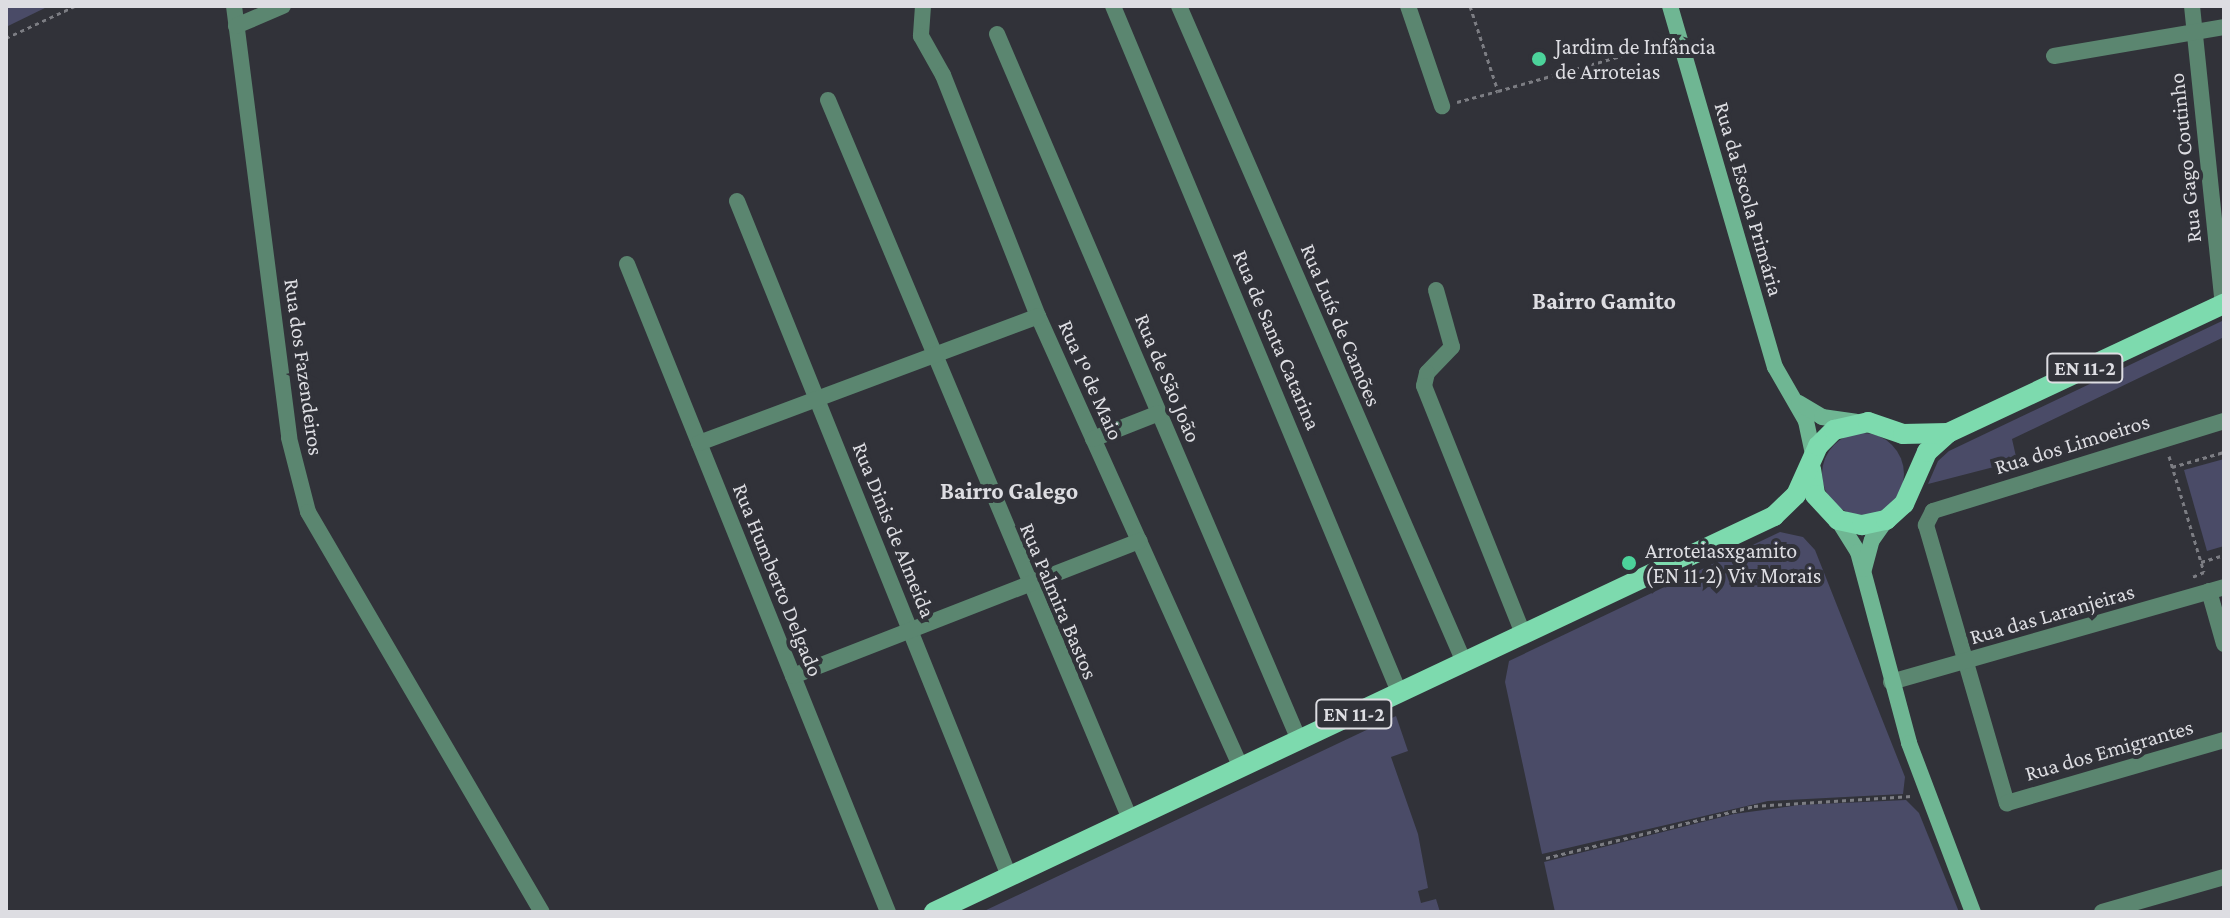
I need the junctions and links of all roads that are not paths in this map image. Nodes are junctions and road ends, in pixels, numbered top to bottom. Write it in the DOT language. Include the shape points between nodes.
graph roads {
  1 [pos="234,6"];
  2 [pos="283,6"];
  3 [pos="923,6"];
  4 [pos="1179,6"];
  5 [pos="1408,6"];
  6 [pos="1670,6"];
  7 [pos="2192,6"];
  8 [pos="1116,10"];
  9 [pos="236,26"];
  10 [pos="2224,27"];
  11 [pos="2194,33"];
  12 [pos="997,34"];
  13 [pos="2054,56"];
  14 [pos="828,100"];
  15 [pos="1442,106"];
  16 [pos="737,201"];
  17 [pos="627,264"];
  18 [pos="1436,290"];
  19 [pos="2223,304"];
  20 [pos="1038,316"];
  21 [pos="932,354"];
  22 [pos="817,398"];
  23 [pos="1795,400"];
  24 [pos="1159,413"];
  25 [pos="2224,421"];
  26 [pos="1856,422"];
  27 [pos="1891,430"];
  28 [pos="1948,433"];
  29 [pos="1093,439"];
  30 [pos="699,443"];
  31 [pos="1812,460"];
  32 [pos="1914,482"];
  33 [pos="1774,516"];
  34 [pos="1833,516"];
  35 [pos="1886,520"];
  36 [pos="1140,541"];
  37 [pos="1862,575"];
  38 [pos="1027,585"];
  39 [pos="2210,591"];
  40 [pos="910,631"];
  41 [pos="1523,634"];
  42 [pos="2224,644"];
  43 [pos="1464,662"];
  44 [pos="1966,662"];
  45 [pos="793,676"];
  46 [pos="1891,682"];
  47 [pos="1399,692"];
  48 [pos="1299,740"];
  49 [pos="2224,740"];
  50 [pos="1241,767"];
  51 [pos="1130,819"];
  52 [pos="1009,876"];
  53 [pos="2224,877"];
  54 [pos="542,912"];
  55 [pos="888,912"];
  56 [pos="934,912"];
  57 [pos="1973,912"];
  58 [pos="2102,912"];
  1 -- 9 [label="street, Rua dos Fazendeiros"];
  2 -- 9 [label="street"];
  3 -- 20 [label="street, Rua 1º de Maio" via="921,36 943,75"];
  4 -- 43 [label="street, Rua Luís de Camões"];
  5 -- 15 [label="street"];
  6 -- 23 [label="street, Rua da Escola Primária" via="1775,367"];
  7 -- 11 [label="street, Rua Gago Coutinho"];
  8 -- 47 [label="street, Rua de Santa Catarina"];
  9 -- 54 [label="street, Rua dos Fazendeiros" via="289,438 308,512"];
  10 -- 11 [label="street"];
  11 -- 13 [label="street"];
  11 -- 19 [label="street, Rua Gago Coutinho"];
  12 -- 24 [label="street, Rua de São João"];
  14 -- 21 [label="street, Rua Palmira Bastos"];
  16 -- 22 [label="street, Rua Dinis de Almeida"];
  17 -- 30 [label="street, Rua Humberto Delgado"];
  18 -- 41 [label="street" via="1452,347 1427,373 1424,386"];
  19 -- 28 [label="main road, EN 11-2"];
  20 -- 21 [label="street"];
  20 -- 29 [label="street, Rua 1º de Maio"];
  21 -- 22 [label="street"];
  21 -- 38 [label="street, Rua Palmira Bastos"];
  22 -- 30 [label="street"];
  22 -- 40 [label="street, Rua Dinis de Almeida"];
  23 -- 26 [label="street" via="1822,417"];
  23 -- 31 [label="street, Rua da Escola Primária" via="1810,432"];
  24 -- 29 [label="street"];
  24 -- 48 [label="street, Rua de São João"];
  25 -- 44 [label="street, Rua dos Limoeiros" via="1933,511 1926,525"];
  26 -- 27 [label="main road, EN 11-2"];
  26 -- 31 [label="main road, EN 11-2" via="1834,430"];
  27 -- 28 [label="main road, EN 11-2" via="1916,436"];
  27 -- 32 [label="main road" via="1912,458"];
  28 -- 32 [label="main road, EN 11-2" via="1927,452"];
  29 -- 36 [label="street, Rua 1º de Maio"];
  30 -- 45 [label="street, Rua Humberto Delgado"];
  31 -- 33 [label="main road, EN 11-2" via="1796,495"];
  31 -- 34 [label="main road" via="1815,495"];
  32 -- 35 [label="main road, EN 11-2" via="1904,504"];
  33 -- 34 [label="main road, EN 11-2"];
  33 -- 41 [label="main road, EN 11-2"];
  34 -- 35 [label="main road, EN 11-2" via="1862,525"];
  34 -- 37 [label="street" via="1854,542"];
  35 -- 37 [label="street" via="1872,540"];
  36 -- 38 [label="street"];
  36 -- 50 [label="street, Rua 1º de Maio"];
  37 -- 46 [label="street"];
  38 -- 40 [label="street"];
  38 -- 51 [label="street, Rua Palmira Bastos"];
  39 -- 42 [label="street"];
  39 -- 44 [label="street, Rua das Laranjeiras"];
  40 -- 45 [label="street"];
  40 -- 52 [label="street, Rua Dinis de Almeida"];
  41 -- 43 [label="main road, EN 11-2"];
  43 -- 47 [label="main road, EN 11-2"];
  44 -- 46 [label="street, Rua das Laranjeiras"];
  44 -- 49 [label="street, Rua dos Emigrantes" via="2007,803"];
  45 -- 55 [label="street, Rua Humberto Delgado"];
  46 -- 57 [label="street"];
  47 -- 48 [label="main road, EN 11-2"];
  48 -- 50 [label="main road, EN 11-2"];
  50 -- 51 [label="main road, EN 11-2"];
  51 -- 52 [label="main road, EN 11-2"];
  52 -- 56 [label="main road, EN 11-2"];
  53 -- 58 [label="street"];
}
